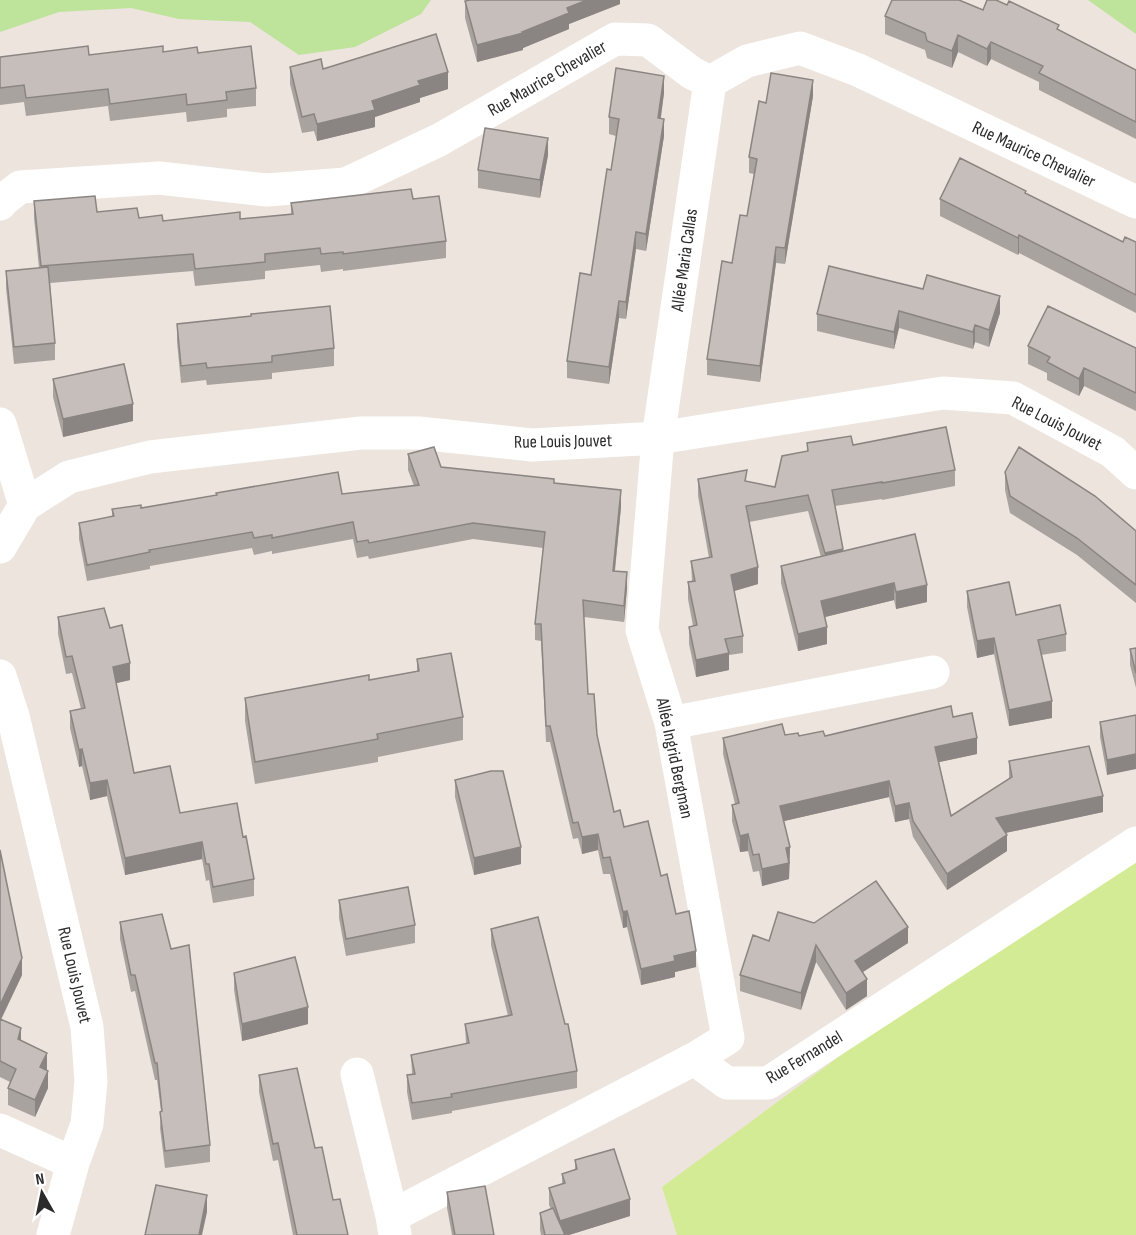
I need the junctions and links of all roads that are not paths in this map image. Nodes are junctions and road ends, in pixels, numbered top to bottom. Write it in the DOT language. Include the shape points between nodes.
graph roads {
  1 [pos="710,82"];
  2 [pos="1136,202"];
  3 [pos="0,204"];
  4 [pos="0,424"];
  5 [pos="658,438"];
  6 [pos="1136,473"];
  7 [pos="26,505"];
  8 [pos="0,547"];
  9 [pos="933,672"];
  10 [pos="0,676"];
  11 [pos="7,709"];
  12 [pos="671,723"];
  13 [pos="1136,843"];
  14 [pos="694,1059"];
  15 [pos="357,1074"];
  16 [pos="0,1130"];
  17 [pos="73,1163"];
  18 [pos="393,1226"];
  19 [pos="53,1235"];
  1 -- 2 [label="street, Rue Maurice Chevalier" via="747,61 800,48 858,70"];
  1 -- 3 [label="street, Rue Maurice Chevalier" via="648,40 615,39 439,140 346,184 267,190 159,178 20,188"];
  1 -- 5 [label="street, Allée Maria Callas"];
  4 -- 7 [label="street"];
  5 -- 6 [label="street, Rue Louis Jouvet" via="943,393 966,394 1013,398 1113,452"];
  5 -- 7 [label="street, Rue Louis Jouvet" via="532,445 419,433 361,433 150,457 69,477"];
  5 -- 12 [label="street, Allée Ingrid Bergman" via="642,630"];
  7 -- 8 [label="street, Rue Louis Jouvet"];
  9 -- 12 [label="street"];
  10 -- 11 [label="street, Rue Louis Jouvet"];
  11 -- 17 [label="street, Rue Louis Jouvet" via="87,1027 91,1081 87,1124"];
  12 -- 14 [label="street, Allée Ingrid Bergman" via="728,1038"];
  13 -- 14 [label="street, Rue Fernandel" via="768,1083 727,1083"];
  14 -- 18 [label="street"];
  15 -- 18 [label="street"];
  16 -- 17 [label="street"];
  17 -- 19 [label="street, Rue Louis Jouvet"];
}
